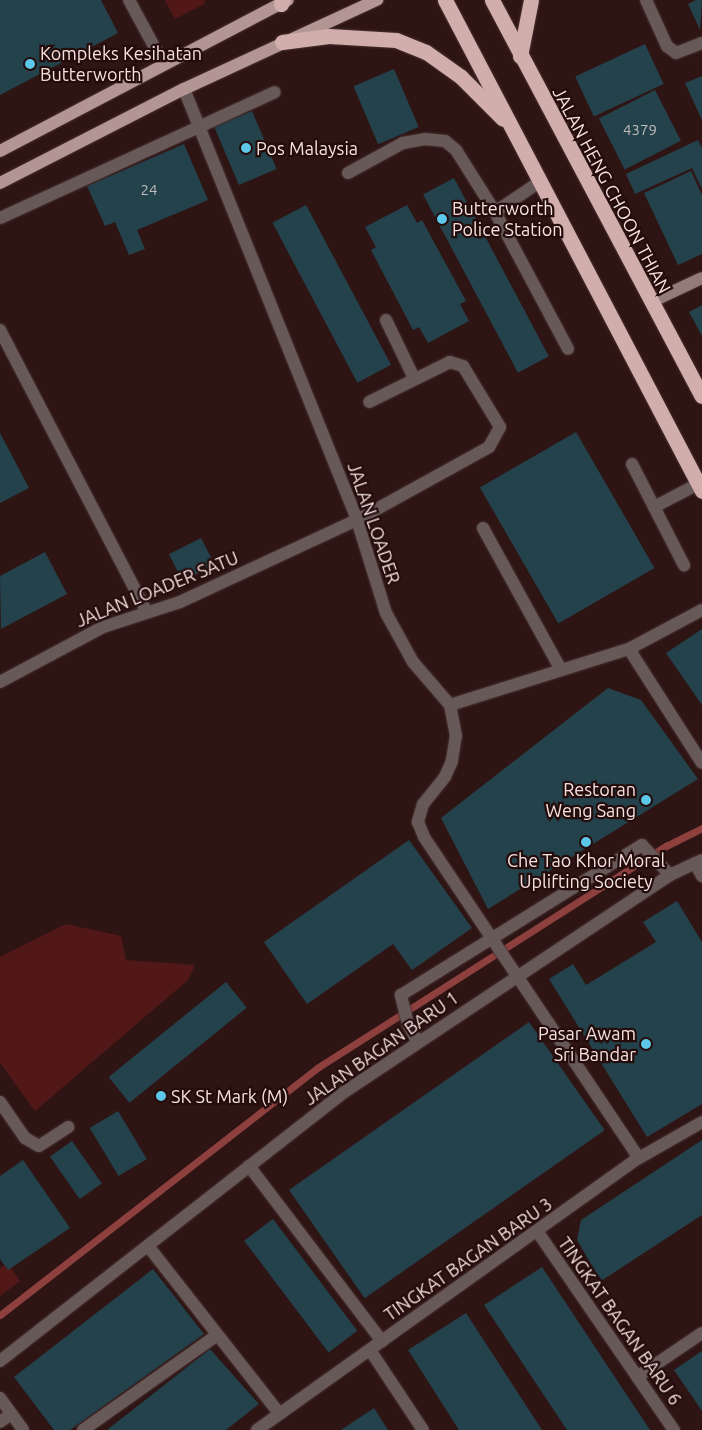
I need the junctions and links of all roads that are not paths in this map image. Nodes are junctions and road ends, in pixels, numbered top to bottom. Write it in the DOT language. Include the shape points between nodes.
graph roads {
  1 [pos="129,0"];
  2 [pos="377,0"];
  3 [pos="445,0"];
  4 [pos="492,0"];
  5 [pos="531,0"];
  6 [pos="646,0"];
  7 [pos="284,1"];
  8 [pos="282,42"];
  9 [pos="702,43"];
  10 [pos="520,56"];
  11 [pos="163,63"];
  12 [pos="184,88"];
  13 [pos="275,92"];
  14 [pos="199,126"];
  15 [pos="514,131"];
  16 [pos="0,151"];
  17 [pos="348,173"];
  18 [pos="541,181"];
  19 [pos="0,183"];
  20 [pos="495,212"];
  21 [pos="0,218"];
  22 [pos="702,278"];
  23 [pos="651,302"];
  24 [pos="386,320"];
  25 [pos="0,330"];
  26 [pos="568,349"];
  27 [pos="414,378"];
  28 [pos="702,396"];
  29 [pos="369,402"];
  30 [pos="632,464"];
  31 [pos="700,488"];
  32 [pos="654,507"];
  33 [pos="357,520"];
  34 [pos="483,528"];
  35 [pos="684,565"];
  36 [pos="702,610"];
  37 [pos="147,612"];
  38 [pos="628,648"];
  39 [pos="560,668"];
  40 [pos="0,682"];
  41 [pos="450,705"];
  42 [pos="702,763"];
  43 [pos="699,861"];
  44 [pos="670,876"];
  45 [pos="702,876"];
  46 [pos="494,941"];
  47 [pos="518,977"];
  48 [pos="417,1041"];
  49 [pos="0,1102"];
  50 [pos="702,1122"];
  51 [pos="68,1127"];
  52 [pos="639,1158"];
  53 [pos="249,1166"];
  54 [pos="537,1231"];
  55 [pos="148,1246"];
  56 [pos="702,1333"];
  57 [pos="217,1335"];
  58 [pos="382,1341"];
  59 [pos="370,1350"];
  60 [pos="0,1361"];
  61 [pos="637,1377"];
  62 [pos="0,1398"];
  63 [pos="279,1413"];
  64 [pos="11,1414"];
  65 [pos="0,1422"];
  66 [pos="23,1430"];
  67 [pos="83,1430"];
  68 [pos="257,1430"];
  69 [pos="423,1430"];
  70 [pos="674,1430"];
  1 -- 11 [label="street"];
  2 -- 8 [label="main road"];
  3 -- 15 [label="highway"];
  4 -- 10 [label="highway, JALAN HENG CHOON THIAN"];
  5 -- 10 [label="highway"];
  6 -- 9 [label="street" via="667,46 676,53"];
  7 -- 11 [label="main road"];
  8 -- 12 [label="main road"];
  8 -- 15 [label="highway" via="329,36 396,40 426,52 461,76"];
  10 -- 23 [label="highway, JALAN HENG CHOON THIAN"];
  11 -- 16 [label="main road"];
  12 -- 14 [label="street, JALAN LOADER"];
  12 -- 19 [label="main road"];
  13 -- 14 [label="street"];
  14 -- 21 [label="street"];
  14 -- 33 [label="street, JALAN LOADER"];
  15 -- 18 [label="highway"];
  17 -- 20 [label="street" via="403,142 445,141 471,169"];
  18 -- 20 [label="street"];
  18 -- 31 [label="highway"];
  20 -- 26 [label="street"];
  22 -- 23 [label="street"];
  23 -- 28 [label="highway, JALAN HENG CHOON THIAN"];
  24 -- 27 [label="street"];
  25 -- 37 [label="street"];
  27 -- 29 [label="street, JALAN LOADER SATU"];
  27 -- 33 [label="street, JALAN LOADER SATU" via="450,362 462,366 500,427 498,436 489,447"];
  30 -- 32 [label="street"];
  31 -- 32 [label="street"];
  32 -- 35 [label="street"];
  33 -- 37 [label="street, JALAN LOADER SATU" via="180,602"];
  33 -- 41 [label="street, JALAN LOADER" via="386,613 413,662"];
  34 -- 39 [label="street"];
  36 -- 38 [label="street"];
  37 -- 40 [label="street, JALAN LOADER SATU" via="103,627"];
  38 -- 39 [label="street"];
  38 -- 42 [label="street"];
  39 -- 41 [label="street"];
  41 -- 46 [label="street" via="456,735 452,761 445,777 423,804 418,822 424,837"];
  43 -- 44 [label="street, JALAN BAGAN BARU 1"];
  43 -- 45 [label="street"];
  44 -- 46 [label="street" via="642,845"];
  44 -- 47 [label="street, JALAN BAGAN BARU 1"];
  46 -- 47 [label="street"];
  46 -- 48 [label="street" via="401,995 400,1002"];
  47 -- 48 [label="street, JALAN BAGAN BARU 1"];
  47 -- 52 [label="street"];
  48 -- 53 [label="street, JALAN BAGAN BARU 1" via="340,1095"];
  49 -- 51 [label="street" via="25,1138 39,1146"];
  50 -- 52 [label="street, TINGKAT BAGAN BARU 3"];
  52 -- 54 [label="street, TINGKAT BAGAN BARU 3"];
  53 -- 55 [label="street, JALAN BAGAN BARU 1"];
  53 -- 58 [label="street"];
  54 -- 58 [label="street, TINGKAT BAGAN BARU 3"];
  54 -- 61 [label="street, TINGKAT BAGAN BARU 6"];
  55 -- 57 [label="street"];
  55 -- 60 [label="street, JALAN BAGAN BARU 1"];
  56 -- 61 [label="street"];
  57 -- 63 [label="street"];
  57 -- 67 [label="street"];
  58 -- 59 [label="street, TINGKAT BAGAN BARU 3"];
  59 -- 63 [label="street, TINGKAT BAGAN BARU 3"];
  59 -- 69 [label="street"];
  61 -- 70 [label="street, TINGKAT BAGAN BARU 6"];
  62 -- 64 [label="street"];
  63 -- 68 [label="street, TINGKAT BAGAN BARU 3"];
  64 -- 65 [label="street"];
  64 -- 66 [label="street"];
}
